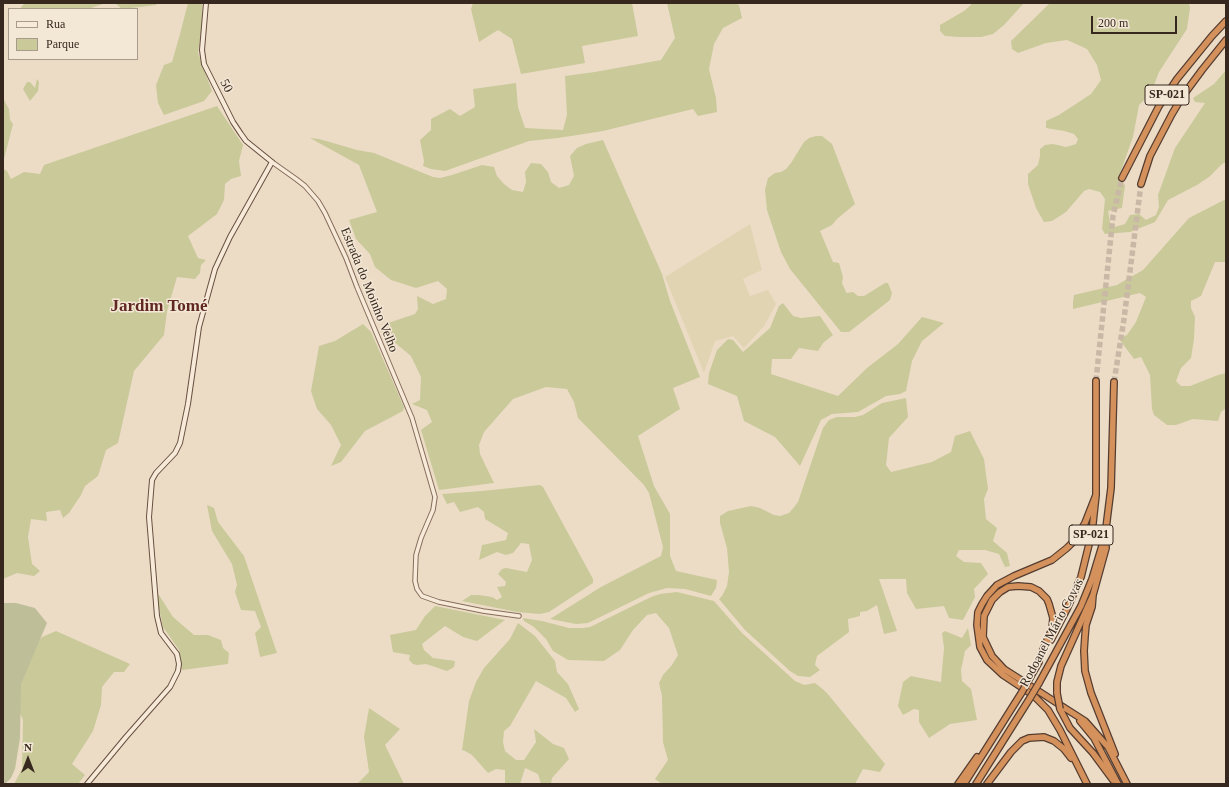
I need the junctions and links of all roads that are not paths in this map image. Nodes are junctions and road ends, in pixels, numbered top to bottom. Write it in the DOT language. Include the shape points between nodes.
graph roads {
  1 [pos="206,3"];
  2 [pos="1226,21"];
  3 [pos="1226,40"];
  4 [pos="272,162"];
  5 [pos="1122,178"];
  6 [pos="1141,184"];
  7 [pos="1096,381"];
  8 [pos="1114,382"];
  9 [pos="1096,495"];
  10 [pos="1104,536"];
  11 [pos="1093,595"];
  12 [pos="519,616"];
  13 [pos="1037,664"];
  14 [pos="1062,708"];
  15 [pos="1000,727"];
  16 [pos="88,784"];
  17 [pos="958,784"];
  18 [pos="964,784"];
  19 [pos="976,784"];
  20 [pos="987,784"];
  21 [pos="1087,784"];
  22 [pos="1117,784"];
  23 [pos="1127,784"];
  1 -- 4 [label="main road, 50" via="202,50 204,64 241,134"];
  2 -- 5 [label="highway, SP-021" via="1177,79 1159,106"];
  3 -- 6 [label="highway, SP-021" via="1182,97 1150,156"];
  4 -- 12 [label="street, Estrada do Moinho Velho" via="306,186 318,201 346,258 412,418 435,493 431,518 416,555 416,581 419,593 427,599 439,602"];
  4 -- 16 [label="main road" via="215,269 199,327 180,443 176,453 152,480 149,517 156,611 161,633 176,651 179,659 178,671 170,687"];
  7 -- 9 [label="highway, Rodoanel Mário Covas / SP-021"];
  8 -- 10 [label="highway, Rodoanel Mário Covas / SP-021" via="1111,488"];
  9 -- 13 [label="highway, Rodoanel Mário Covas / SP-021" via="1092,532 1081,577"];
  9 -- 21 [label="highway" via="1080,533 1071,544 1052,560 997,585 982,604 978,612 977,625 980,647 988,660 1003,675 1043,704 1054,718"];
  10 -- 11 [label="highway" via="1106,548"];
  10 -- 19 [label="highway, Rodoanel Mário Covas / SP-021, bridge" via="1092,579 1081,606 1039,683"];
  11 -- 14 [label="highway, bridge" via="1061,666 1057,693"];
  11 -- 23 [label="highway" via="1086,626 1085,671 1091,693"];
  13 -- 14 [label="highway" via="1052,629 1053,618 1049,604 1039,591 1018,586 1008,587 992,600 984,616 983,631 988,650 1004,669"];
  13 -- 15 [label="highway, Rodoanel Mário Covas / SP-021, bridge"];
  14 -- 22 [label="highway" via="1070,728"];
  14 -- 22 [label="highway" via="1082,723 1094,738"];
  14 -- 23 [label="highway" via="1085,721 1101,738"];
  15 -- 17 [label="highway"];
  15 -- 18 [label="highway, Rodoanel Mário Covas / SP-021"];
  20 -- 21 [label="highway" via="1006,757 1022,741 1037,737 1049,738 1060,744"];
}
